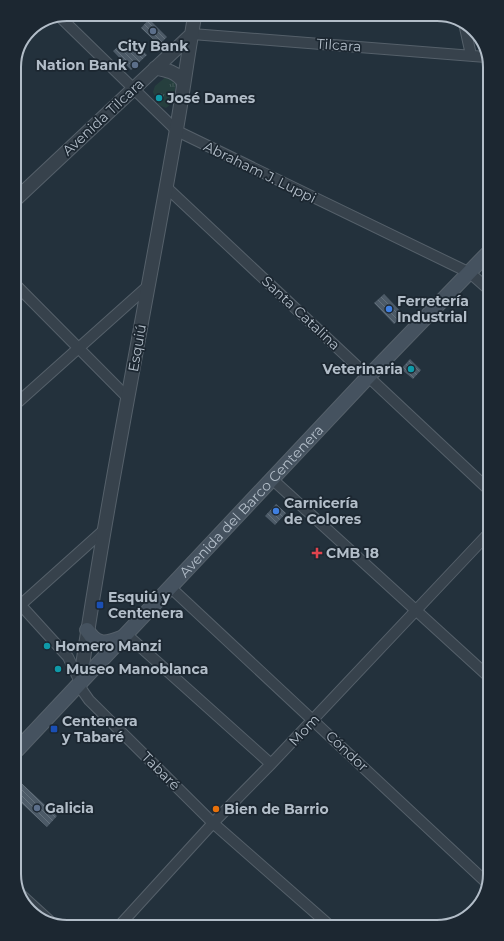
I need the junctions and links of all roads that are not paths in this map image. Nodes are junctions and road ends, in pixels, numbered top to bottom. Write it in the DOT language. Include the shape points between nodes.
graph roads {
  1 [pos="64,21"];
  2 [pos="194,21"];
  3 [pos="466,32"];
  4 [pos="192,34"];
  5 [pos="471,55"];
  6 [pos="481,56"];
  7 [pos="155,68"];
  8 [pos="184,83"];
  9 [pos="133,89"];
  10 [pos="176,131"];
  11 [pos="166,186"];
  12 [pos="21,194"];
  13 [pos="483,258"];
  14 [pos="470,273"];
  15 [pos="483,284"];
  16 [pos="148,286"];
  17 [pos="21,290"];
  18 [pos="79,348"];
  19 [pos="368,377"];
  20 [pos="128,398"];
  21 [pos="21,400"];
  22 [pos="272,478"];
  23 [pos="483,484"];
  24 [pos="104,530"];
  25 [pos="483,539"];
  26 [pos="170,587"];
  27 [pos="21,601"];
  28 [pos="21,607"];
  29 [pos="417,610"];
  30 [pos="87,630"];
  31 [pos="124,636"];
  32 [pos="483,671"];
  33 [pos="80,682"];
  34 [pos="314,720"];
  35 [pos="21,746"];
  36 [pos="271,764"];
  37 [pos="213,823"];
  38 [pos="483,879"];
  39 [pos="124,920"];
  40 [pos="323,920"];
  1 -- 9 [label="street, Abraham J. Luppi"];
  2 -- 4 [label="street, Esquiú"];
  3 -- 5 [label="street"];
  4 -- 5 [label="street, Tilcara"];
  4 -- 7 [label="street, Avenida Tilcara"];
  4 -- 8 [label="street, Esquiú"];
  5 -- 6 [label="street, Tilcara"];
  7 -- 8 [label="street" via="173,72"];
  7 -- 9 [label="street, Avenida Tilcara"];
  8 -- 10 [label="street, Esquiú"];
  9 -- 10 [label="street, Abraham J. Luppi"];
  9 -- 12 [label="street, Avenida Tilcara"];
  10 -- 11 [label="street, Esquiú"];
  10 -- 14 [label="street, Abraham J. Luppi"];
  11 -- 16 [label="street, Esquiú"];
  11 -- 19 [label="street, Santa Catalina"];
  13 -- 14 [label="main road, Avenida del Barco Centenera"];
  14 -- 15 [label="street, Abraham J. Luppi"];
  14 -- 19 [label="main road, Avenida del Barco Centenera"];
  16 -- 18 [label="street"];
  16 -- 20 [label="street, Esquiú"];
  17 -- 18 [label="street"];
  18 -- 20 [label="street"];
  18 -- 21 [label="street"];
  19 -- 22 [label="main road, Avenida del Barco Centenera"];
  19 -- 23 [label="street, Santa Catalina"];
  20 -- 24 [label="street, Esquiú"];
  22 -- 26 [label="main road, Avenida del Barco Centenera"];
  22 -- 29 [label="street"];
  24 -- 27 [label="street"];
  24 -- 30 [label="street, Esquiú"];
  25 -- 29 [label="street, Mom"];
  26 -- 31 [label="main road, Avenida del Barco Centenera"];
  26 -- 34 [label="street, Cóndor"];
  28 -- 33 [label="street, Tabaré" via="68,657"];
  29 -- 32 [label="street"];
  29 -- 34 [label="street, Mom"];
  30 -- 31 [label="main road" via="92,638 99,642 111,642"];
  30 -- 33 [label="street, Esquiú"];
  31 -- 33 [label="main road, Avenida del Barco Centenera"];
  31 -- 36 [label="street"];
  33 -- 35 [label="main road, Avenida del Barco Centenera"];
  33 -- 37 [label="street, Tabaré" via="89,700"];
  34 -- 36 [label="street, Mom"];
  34 -- 38 [label="street, Cóndor"];
  36 -- 37 [label="street, Mom"];
  37 -- 39 [label="street, Mom"];
  37 -- 40 [label="street, Tabaré"];
}
